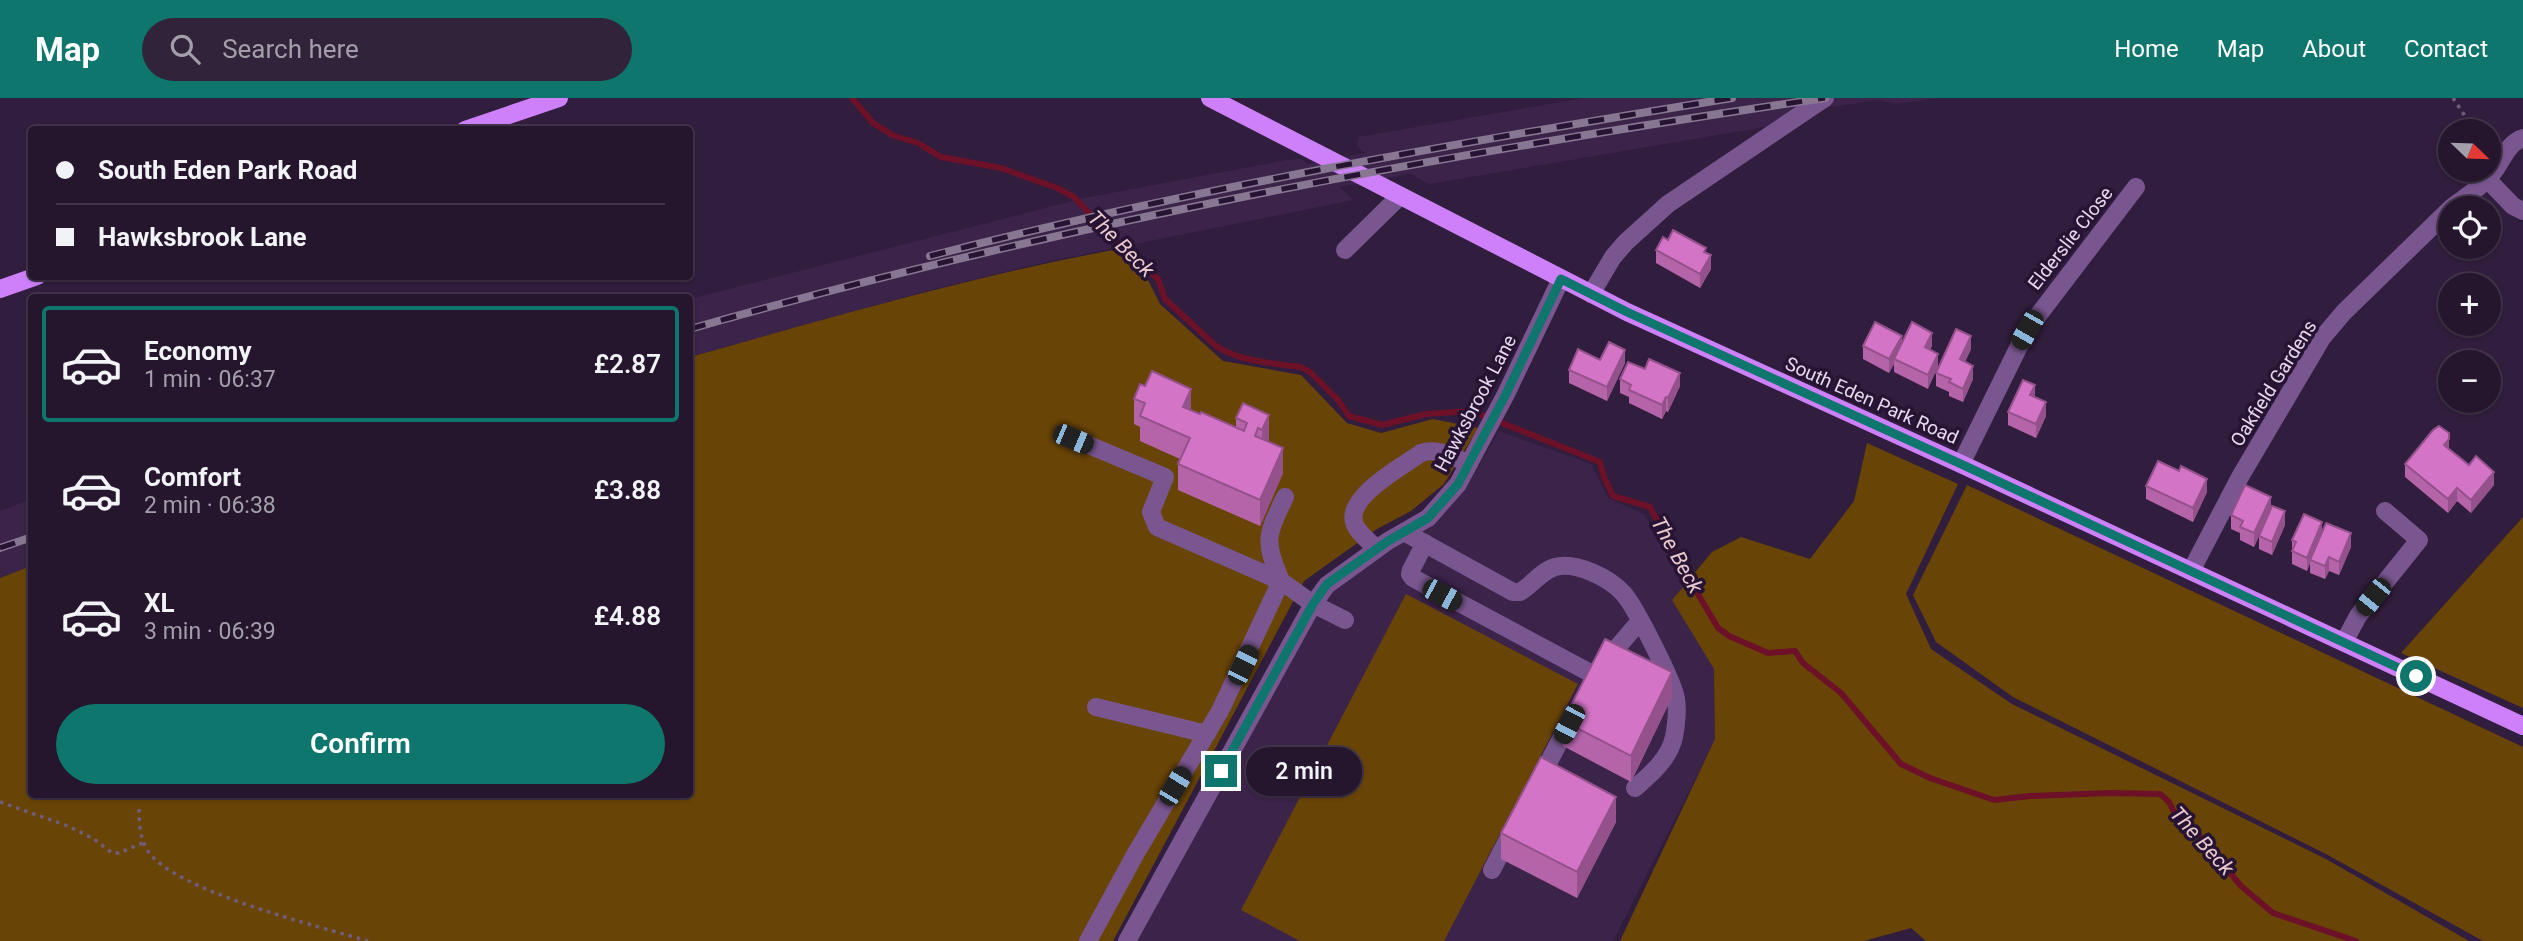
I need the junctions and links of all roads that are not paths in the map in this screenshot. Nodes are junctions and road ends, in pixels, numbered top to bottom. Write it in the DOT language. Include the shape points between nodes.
graph roads {
  1 [pos="559,98"];
  2 [pos="1210,98"];
  3 [pos="1825,98"];
  4 [pos="477,126"];
  5 [pos="2523,138"];
  6 [pos="2501,159"];
  7 [pos="2485,182"];
  8 [pos="2490,182"];
  9 [pos="2136,187"];
  10 [pos="1400,196"];
  11 [pos="2467,196"];
  12 [pos="2523,211"];
  13 [pos="2438,221"];
  14 [pos="1345,250"];
  15 [pos="28,279"];
  16 [pos="1561,279"];
  17 [pos="0,289"];
  18 [pos="1591,294"];
  19 [pos="1073,439"];
  20 [pos="1469,464"];
  21 [pos="1961,464"];
  22 [pos="1285,497"];
  23 [pos="2385,511"];
  24 [pos="1404,532"];
  25 [pos="1425,543"];
  26 [pos="1377,549"];
  27 [pos="2191,571"];
  28 [pos="1281,580"];
  29 [pos="1313,604"];
  30 [pos="1345,621"];
  31 [pos="1639,622"];
  32 [pos="2344,642"];
  33 [pos="1588,688"];
  34 [pos="1096,707"];
  35 [pos="2523,726"];
  36 [pos="1207,734"];
  37 [pos="1635,788"];
  38 [pos="1531,797"];
  39 [pos="1518,821"];
  40 [pos="1492,870"];
  41 [pos="1088,941"];
  42 [pos="1127,941"];
  1 -- 4 [label="main road"];
  2 -- 10 [label="main road, South Eden Park Road"];
  3 -- 18 [label="street" via="1645,223 1613,257"];
  5 -- 6 [label="street, Oakfield Gardens"];
  7 -- 11 [label="street, Oakfield Gardens"];
  8 -- 12 [label="street"];
  9 -- 21 [label="street, Elderslie Close" via="2027,330"];
  10 -- 14 [label="street"];
  10 -- 16 [label="main road, South Eden Park Road"];
  13 -- 27 [label="street, Oakfield Gardens" via="2322,338"];
  15 -- 17 [label="main road"];
  16 -- 18 [label="main road, South Eden Park Road"];
  16 -- 20 [label="street, Hawksbrook Lane"];
  18 -- 21 [label="main road, South Eden Park Road"];
  19 -- 28 [label="street" via="1165,477 1150,512 1157,527"];
  20 -- 24 [label="street, Hawksbrook Lane" via="1428,518"];
  20 -- 26 [label="street" via="1428,450 1359,500 1352,510 1353,522"];
  21 -- 27 [label="main road, South Eden Park Road"];
  22 -- 28 [label="street" via="1269,537 1269,551"];
  23 -- 32 [label="street" via="2419,540 2358,616"];
  24 -- 25 [label="street"];
  24 -- 26 [label="street, Hawksbrook Lane"];
  25 -- 31 [label="street" via="1513,592 1520,592 1556,566 1587,571 1624,594"];
  25 -- 33 [label="street" via="1411,570 1413,578"];
  26 -- 29 [label="street, Hawksbrook Lane" via="1327,584"];
  27 -- 32 [label="main road, South Eden Park Road"];
  28 -- 29 [label="street"];
  28 -- 36 [label="street"];
  29 -- 30 [label="street"];
  29 -- 42 [label="street, Hawksbrook Lane"];
  31 -- 33 [label="street"];
  31 -- 37 [label="street" via="1677,702 1668,753"];
  32 -- 35 [label="main road, South Eden Park Road"];
  33 -- 38 [label="street"];
  34 -- 36 [label="street"];
  36 -- 41 [label="street"];
  39 -- 40 [label="street"];
}
